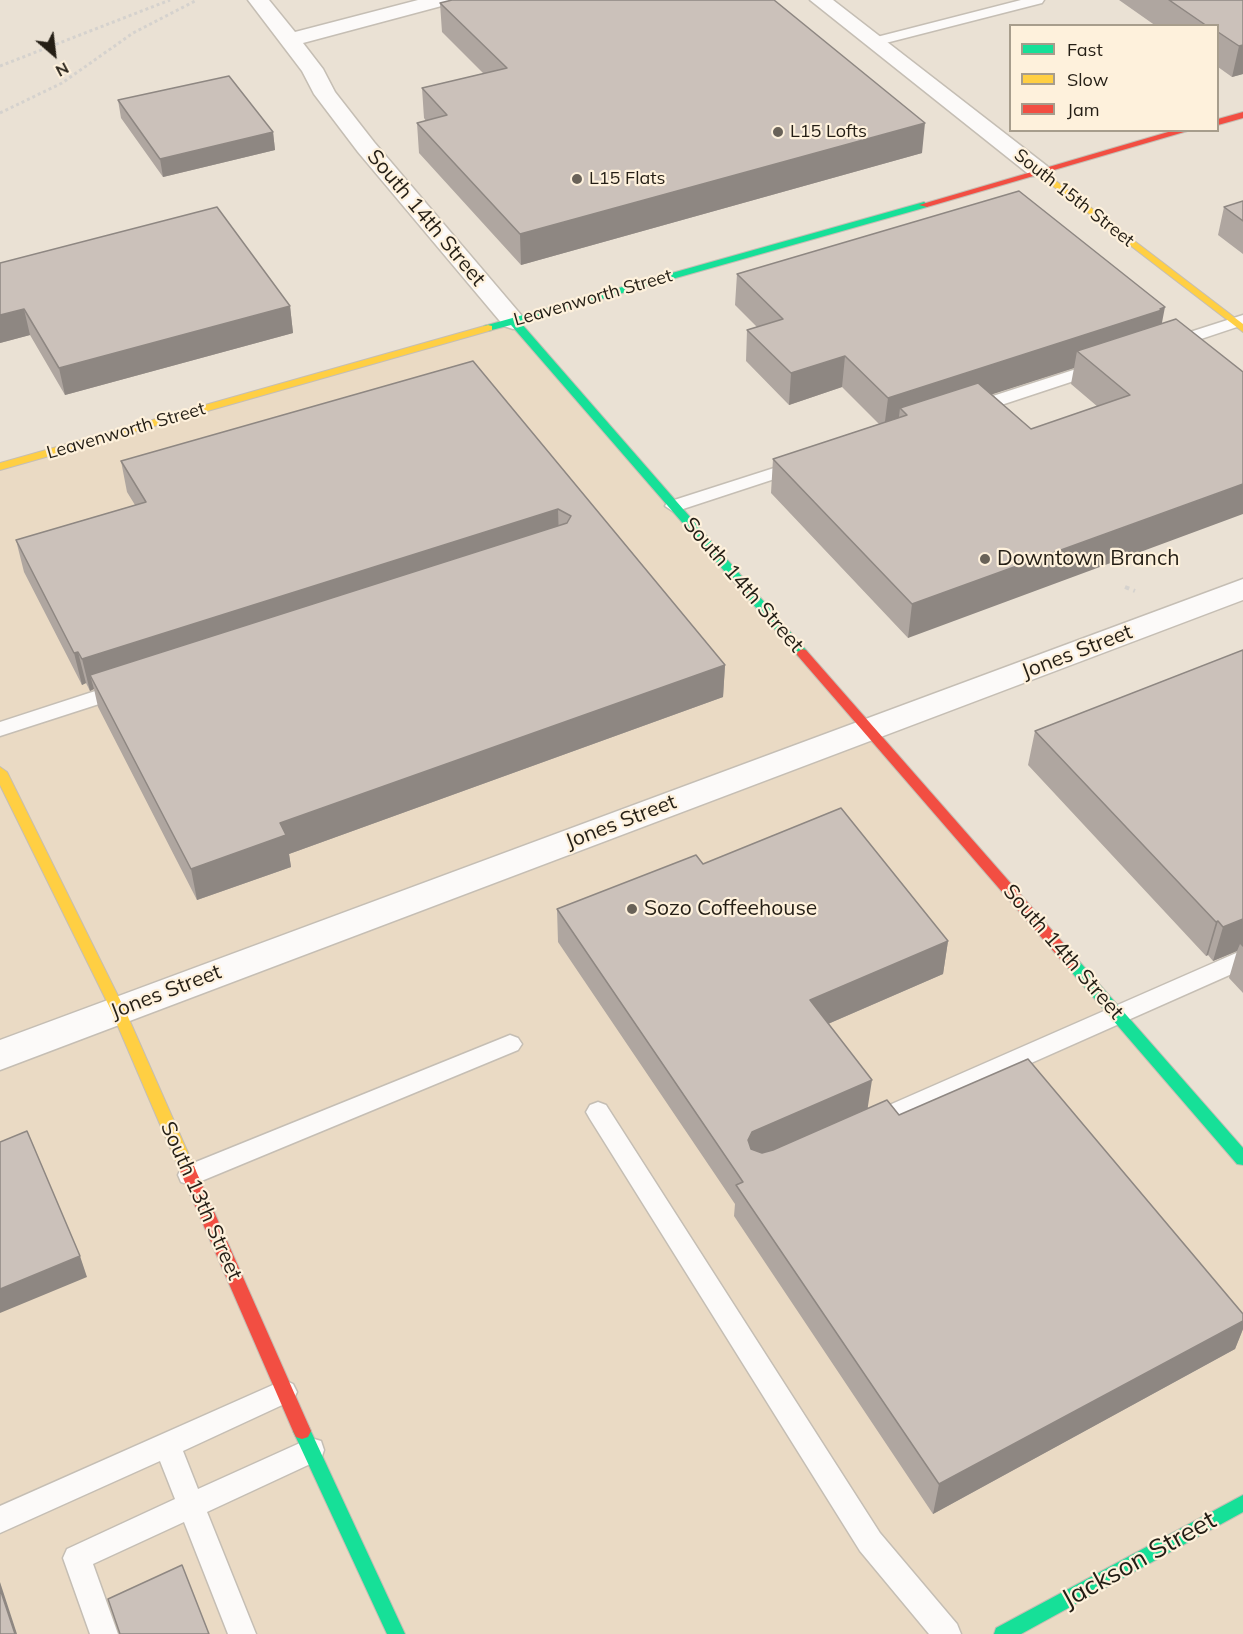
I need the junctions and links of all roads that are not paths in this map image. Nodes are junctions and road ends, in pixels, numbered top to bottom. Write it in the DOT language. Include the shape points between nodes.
graph roads {
  1 [pos="258,0"];
  2 [pos="442,0"];
  3 [pos="820,0"];
  4 [pos="1037,0"];
  5 [pos="291,40"];
  6 [pos="874,42"];
  7 [pos="1243,115"];
  8 [pos="1219,122"];
  9 [pos="1180,132"];
  10 [pos="1039,171"];
  11 [pos="513,321"];
  12 [pos="1240,324"];
  13 [pos="1156,348"];
  14 [pos="1111,363"];
  15 [pos="954,414"];
  16 [pos="820,458"];
  17 [pos="0,467"];
  18 [pos="674,506"];
  19 [pos="1243,590"];
  20 [pos="146,682"];
  21 [pos="0,729"];
  22 [pos="869,729"];
  23 [pos="0,772"];
  24 [pos="1243,959"];
  25 [pos="118,1010"];
  26 [pos="1118,1015"];
  27 [pos="510,1044"];
  28 [pos="0,1055"];
  29 [pos="598,1112"];
  30 [pos="847,1134"];
  31 [pos="1243,1159"];
  32 [pos="190,1175"];
  33 [pos="284,1392"];
  34 [pos="167,1445"];
  35 [pos="311,1450"];
  36 [pos="1243,1503"];
  37 [pos="190,1504"];
  38 [pos="0,1520"];
  39 [pos="237,1632"];
  40 [pos="104,1634"];
  41 [pos="396,1634"];
  42 [pos="947,1634"];
  43 [pos="1003,1634"];
  1 -- 5 [label="street, South 14th Street"];
  2 -- 5 [label="street"];
  3 -- 6 [label="street, South 15th Street"];
  4 -- 6 [label="lane"];
  5 -- 11 [label="street, South 14th Street" via="325,94 366,147"];
  6 -- 10 [label="street, South 15th Street"];
  7 -- 8 [label="main road"];
  9 -- 10 [label="main road, Leavenworth Street"];
  10 -- 11 [label="main road, Leavenworth Street"];
  10 -- 12 [label="main road, South 15th Street"];
  11 -- 17 [label="main road, Leavenworth Street"];
  11 -- 18 [label="main road, South 14th Street"];
  12 -- 13 [label="lane"];
  14 -- 15 [label="lane"];
  16 -- 18 [label="lane"];
  18 -- 22 [label="main road, South 14th Street"];
  19 -- 22 [label="street, Jones Street"];
  20 -- 21 [label="lane"];
  22 -- 25 [label="street, Jones Street"];
  22 -- 26 [label="main road, South 14th Street"];
  23 -- 25 [label="main road, South 13th Street"];
  24 -- 26 [label="lane"];
  25 -- 28 [label="street, Jones Street"];
  25 -- 32 [label="main road, South 13th Street"];
  26 -- 30 [label="lane"];
  26 -- 31 [label="main road, South 14th Street"];
  27 -- 32 [label="lane"];
  29 -- 42 [label="lane" via="870,1542"];
  32 -- 33 [label="main road, South 13th Street"];
  33 -- 34 [label="lane"];
  33 -- 35 [label="main road, South 13th Street"];
  34 -- 37 [label="lane"];
  34 -- 38 [label="lane"];
  35 -- 37 [label="lane"];
  35 -- 41 [label="main road, South 13th Street"];
  36 -- 43 [label="main road, Jackson Street"];
  37 -- 39 [label="lane"];
  37 -- 40 [label="lane" via="77,1558"];
}
